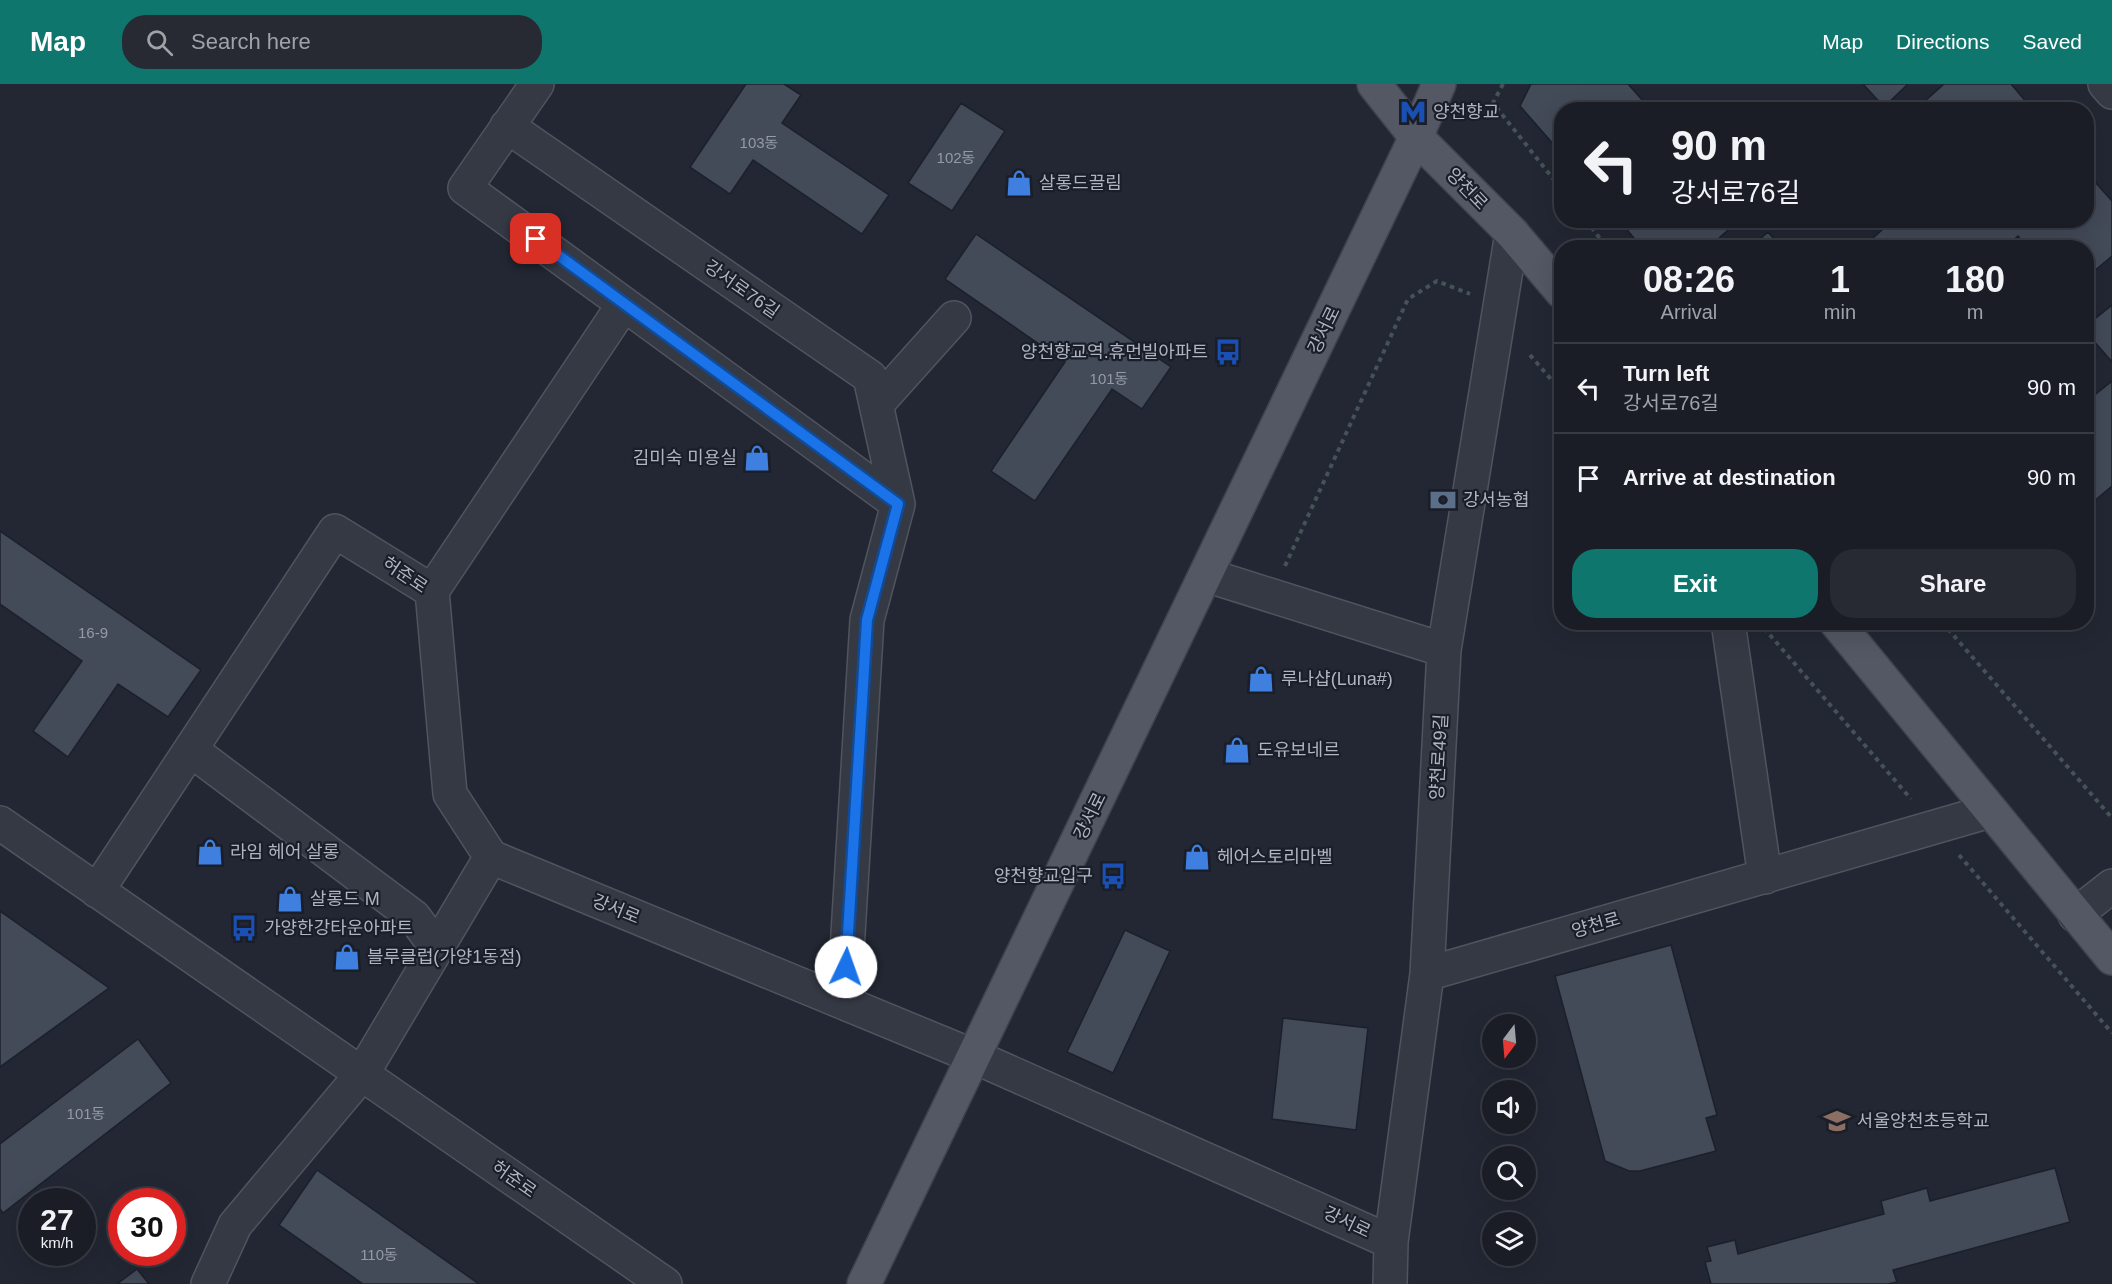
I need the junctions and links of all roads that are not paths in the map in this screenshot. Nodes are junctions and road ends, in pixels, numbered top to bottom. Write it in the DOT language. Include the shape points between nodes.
graph roads {
  1 [pos="537,84"];
  2 [pos="1374,84"];
  3 [pos="1439,84"];
  4 [pos="2105,84"];
  5 [pos="2112,92"];
  6 [pos="507,126"];
  7 [pos="1416,137"];
  8 [pos="1512,233"];
  9 [pos="1554,283"];
  10 [pos="624,304"];
  11 [pos="954,318"];
  12 [pos="876,405"];
  13 [pos="898,504"];
  14 [pos="1206,575"];
  15 [pos="432,591"];
  16 [pos="1729,630"];
  17 [pos="1843,630"];
  18 [pos="1444,650"];
  19 [pos="191,750"];
  20 [pos="1990,811"];
  21 [pos="0,823"];
  22 [pos="491,857"];
  23 [pos="1765,877"];
  24 [pos="2112,886"];
  25 [pos="97,891"];
  26 [pos="2075,915"];
  27 [pos="437,948"];
  28 [pos="2112,958"];
  29 [pos="1427,974"];
  30 [pos="849,1005"];
  31 [pos="973,1056"];
  32 [pos="362,1074"];
  33 [pos="1391,1242"];
  34 [pos="212,1282"];
  35 [pos="665,1284"];
  36 [pos="864,1284"];
  37 [pos="1390,1284"];
  1 -- 6 [label="street"];
  2 -- 7 [label="main road, 양천로"];
  3 -- 7 [label="main road, 강서로"];
  4 -- 5 [label="street"];
  6 -- 10 [label="street" via="465,188"];
  6 -- 12 [label="street, 강서로76길" via="870,377"];
  7 -- 8 [label="main road, 양천로"];
  7 -- 14 [label="main road, 강서로"];
  8 -- 9 [label="main road, 양천로"];
  8 -- 18 [label="street, 양천로49길"];
  10 -- 13 [label="street"];
  10 -- 15 [label="street"];
  11 -- 12 [label="street"];
  12 -- 13 [label="street, 강서로76길"];
  13 -- 30 [label="street, 강서로76길" via="867,620 846,967"];
  14 -- 18 [label="street"];
  14 -- 31 [label="main road, 강서로"];
  15 -- 19 [label="street, 허준로" via="335,531"];
  15 -- 22 [label="street, 허준로" via="450,794"];
  16 -- 23 [label="street"];
  17 -- 20 [label="main road"];
  18 -- 29 [label="street, 양천로49길"];
  19 -- 25 [label="street, 허준로"];
  19 -- 27 [label="street" via="414,916"];
  20 -- 23 [label="street, 양천로"];
  20 -- 26 [label="main road"];
  21 -- 25 [label="street, 허준로"];
  22 -- 27 [label="street"];
  22 -- 30 [label="street, 강서로"];
  23 -- 29 [label="street, 양천로"];
  24 -- 26 [label="street"];
  25 -- 32 [label="street, 허준로"];
  26 -- 28 [label="main road"];
  27 -- 32 [label="street"];
  29 -- 33 [label="street, 양천로49길"];
  30 -- 31 [label="street, 강서로"];
  31 -- 33 [label="street, 강서로"];
  31 -- 36 [label="main road, 강서로"];
  32 -- 34 [label="street" via="235,1225"];
  32 -- 35 [label="street, 허준로"];
  33 -- 37 [label="street, 양천로49길"];
}
